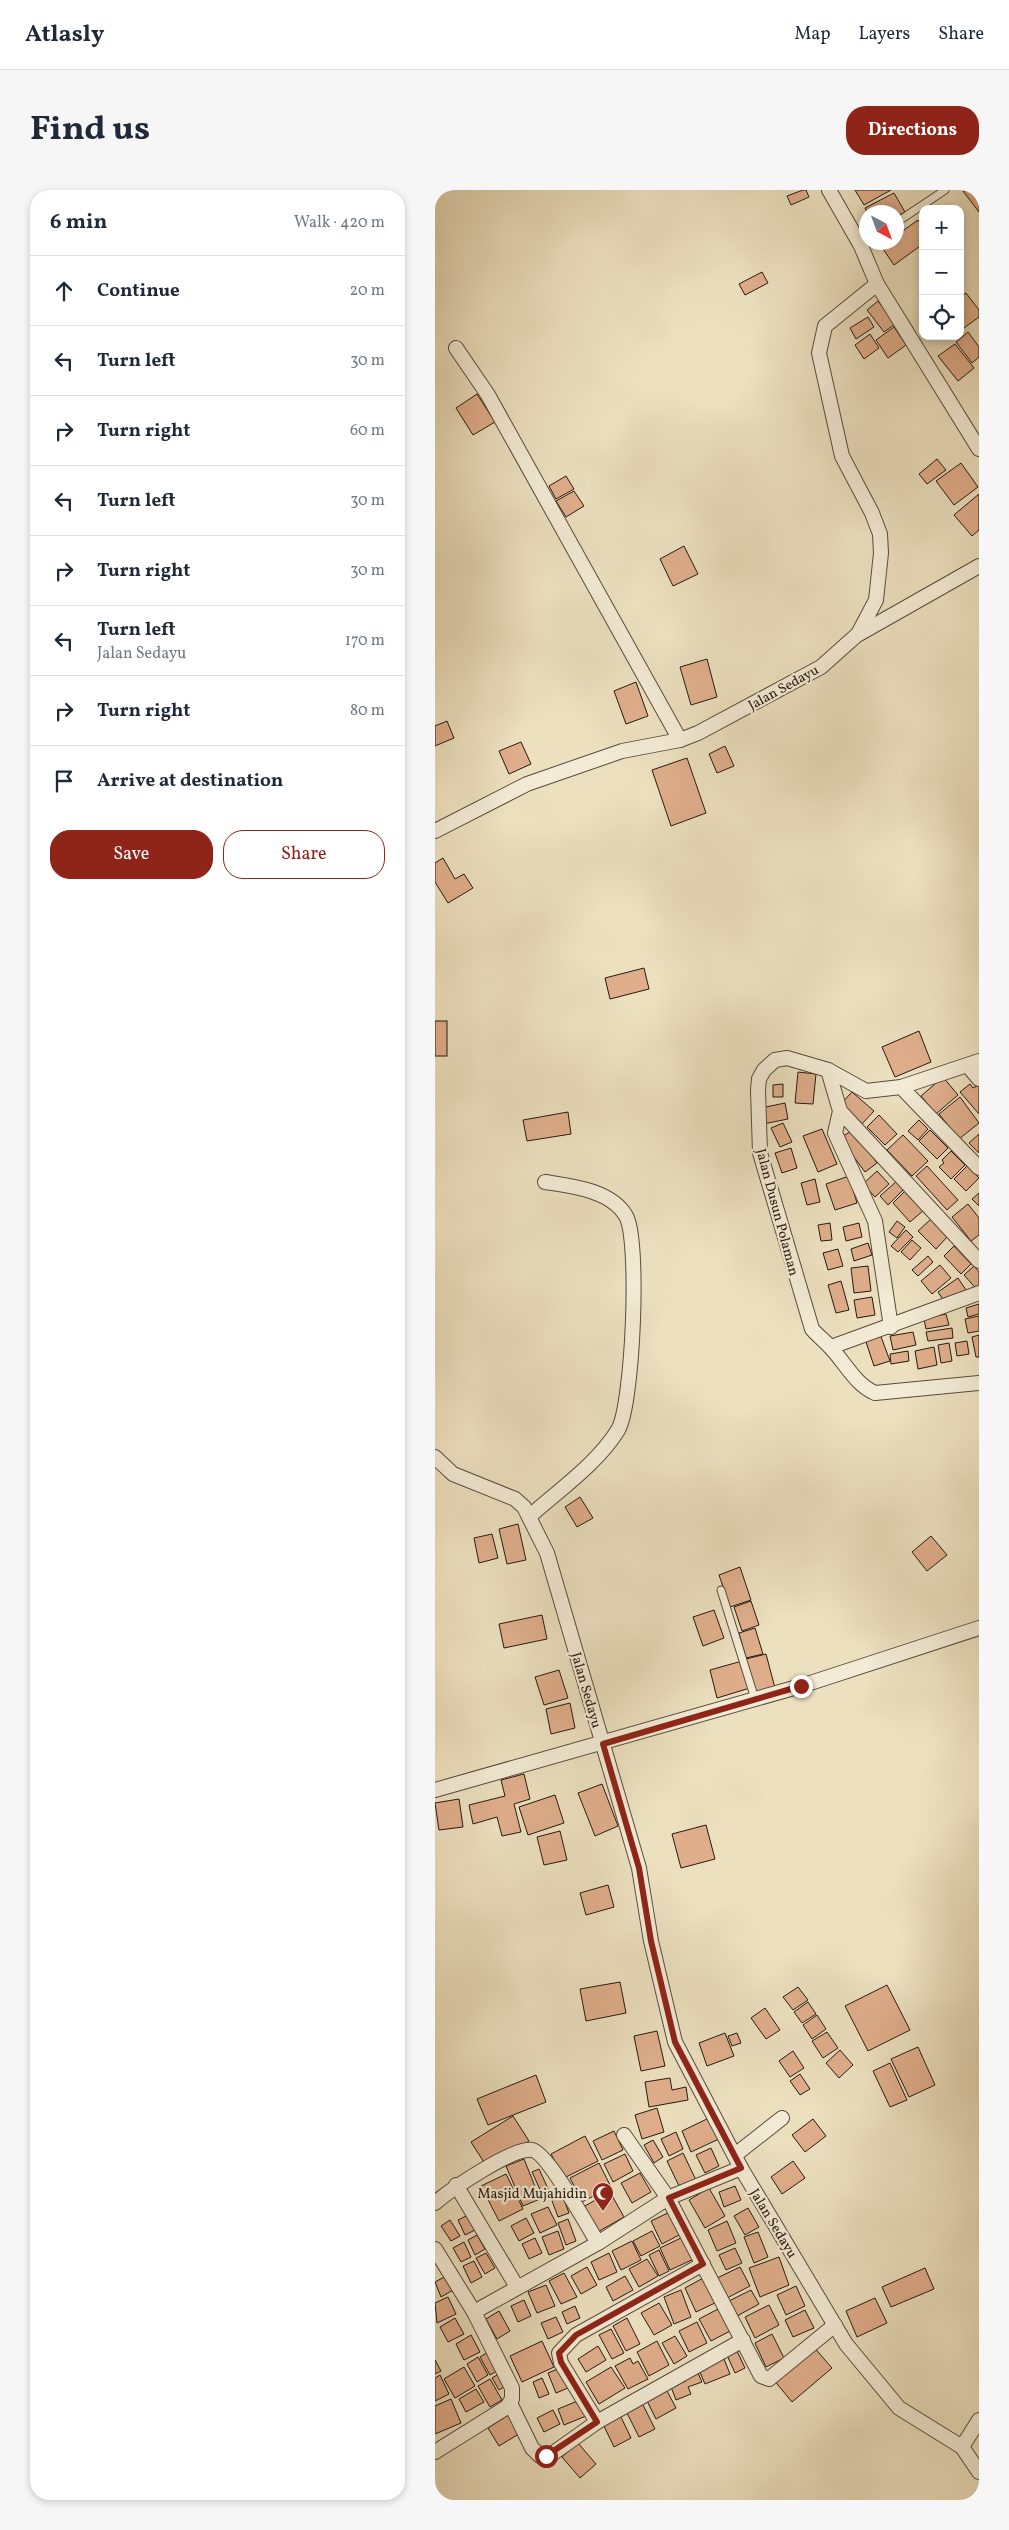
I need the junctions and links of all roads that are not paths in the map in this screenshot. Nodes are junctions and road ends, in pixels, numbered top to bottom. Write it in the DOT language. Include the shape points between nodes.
graph roads {
  1 [pos="829,190"];
  2 [pos="945,190"];
  3 [pos="904,217"];
  4 [pos="859,236"];
  5 [pos="866,250"];
  6 [pos="877,284"];
  7 [pos="456,348"];
  8 [pos="979,449"];
  9 [pos="979,566"];
  10 [pos="858,634"];
  11 [pos="681,740"];
  12 [pos="435,831"];
  13 [pos="973,1063"];
  14 [pos="828,1070"];
  15 [pos="979,1079"];
  16 [pos="901,1087"];
  17 [pos="840,1111"];
  18 [pos="979,1168"];
  19 [pos="545,1182"];
  20 [pos="979,1261"];
  21 [pos="979,1293"];
  22 [pos="891,1327"];
  23 [pos="831,1347"];
  24 [pos="979,1384"];
  25 [pos="435,1457"];
  26 [pos="529,1517"];
  27 [pos="721,1590"];
  28 [pos="979,1628"];
  29 [pos="755,1699"];
  30 [pos="603,1744"];
  31 [pos="435,1790"];
  32 [pos="782,2118"];
  33 [pos="624,2135"];
  34 [pos="735,2155"];
  35 [pos="741,2168"];
  36 [pos="457,2185"];
  37 [pos="669,2198"];
  38 [pos="435,2203"];
  39 [pos="598,2243"];
  40 [pos="435,2249"];
  41 [pos="703,2264"];
  42 [pos="517,2287"];
  43 [pos="474,2312"];
  44 [pos="835,2325"];
  45 [pos="743,2340"];
  46 [pos="510,2403"];
  47 [pos="979,2420"];
  48 [pos="597,2422"];
  49 [pos="963,2447"];
  50 [pos="436,2448"];
  51 [pos="979,2472"];
  1 -- 4 [label="street"];
  2 -- 3 [label="lane"];
  5 -- 6 [label="street"];
  6 -- 8 [label="street"];
  6 -- 10 [label="street, Jalan Sedayu" via="825,326 819,353 842,456 880,534 876,600"];
  7 -- 11 [label="street" via="488,395"];
  9 -- 10 [label="street"];
  10 -- 11 [label="street, Jalan Sedayu" via="821,667"];
  11 -- 12 [label="street, Jalan Sedayu" via="622,751 527,784"];
  13 -- 15 [label="street"];
  13 -- 16 [label="street, Jalan Dusun Polaman"];
  14 -- 16 [label="street, Jalan Dusun Polaman" via="866,1091"];
  14 -- 17 [label="street"];
  14 -- 23 [label="street, Jalan Dusun Polaman" via="787,1058 775,1060 764,1070 758,1090 760,1153 809,1324"];
  16 -- 18 [label="street"];
  17 -- 20 [label="street"];
  17 -- 22 [label="street" via="835,1133 875,1221"];
  19 -- 26 [label="street" via="578,1187 609,1199 626,1216 632,1237 633,1344 628,1398 620,1428 604,1450"];
  21 -- 22 [label="street"];
  22 -- 23 [label="street"];
  23 -- 24 [label="street, Jalan Dusun Polaman" via="856,1380 875,1393"];
  25 -- 26 [label="street, Jalan Sedayu" via="453,1474 515,1499"];
  26 -- 30 [label="street, Jalan Sedayu" via="547,1553"];
  27 -- 29 [label="lane"];
  28 -- 29 [label="street"];
  29 -- 30 [label="street"];
  30 -- 31 [label="street"];
  30 -- 34 [label="street, Jalan Sedayu" via="639,1868 651,1941 675,2042"];
  32 -- 34 [label="street"];
  33 -- 37 [label="street"];
  34 -- 35 [label="street, Jalan Sedayu"];
  35 -- 37 [label="street"];
  35 -- 44 [label="street, Jalan Sedayu"];
  36 -- 38 [label="street"];
  36 -- 39 [label="street" via="516,2154 531,2150 539,2153"];
  36 -- 42 [label="street"];
  37 -- 39 [label="street"];
  37 -- 41 [label="street"];
  39 -- 42 [label="street"];
  40 -- 43 [label="street"];
  41 -- 45 [label="street"];
  41 -- 48 [label="street" via="576,2335 564,2345 559,2353 561,2362"];
  42 -- 43 [label="street"];
  43 -- 46 [label="street" via="512,2388"];
  44 -- 45 [label="street" via="769,2379 761,2376"];
  44 -- 49 [label="street, Jalan Sedayu" via="846,2344 899,2408"];
  45 -- 48 [label="street"];
  46 -- 48 [label="street" via="532,2448 540,2456 552,2454"];
  46 -- 50 [label="street"];
  47 -- 49 [label="street"];
  49 -- 51 [label="street, Jalan Sedayu"];
}
